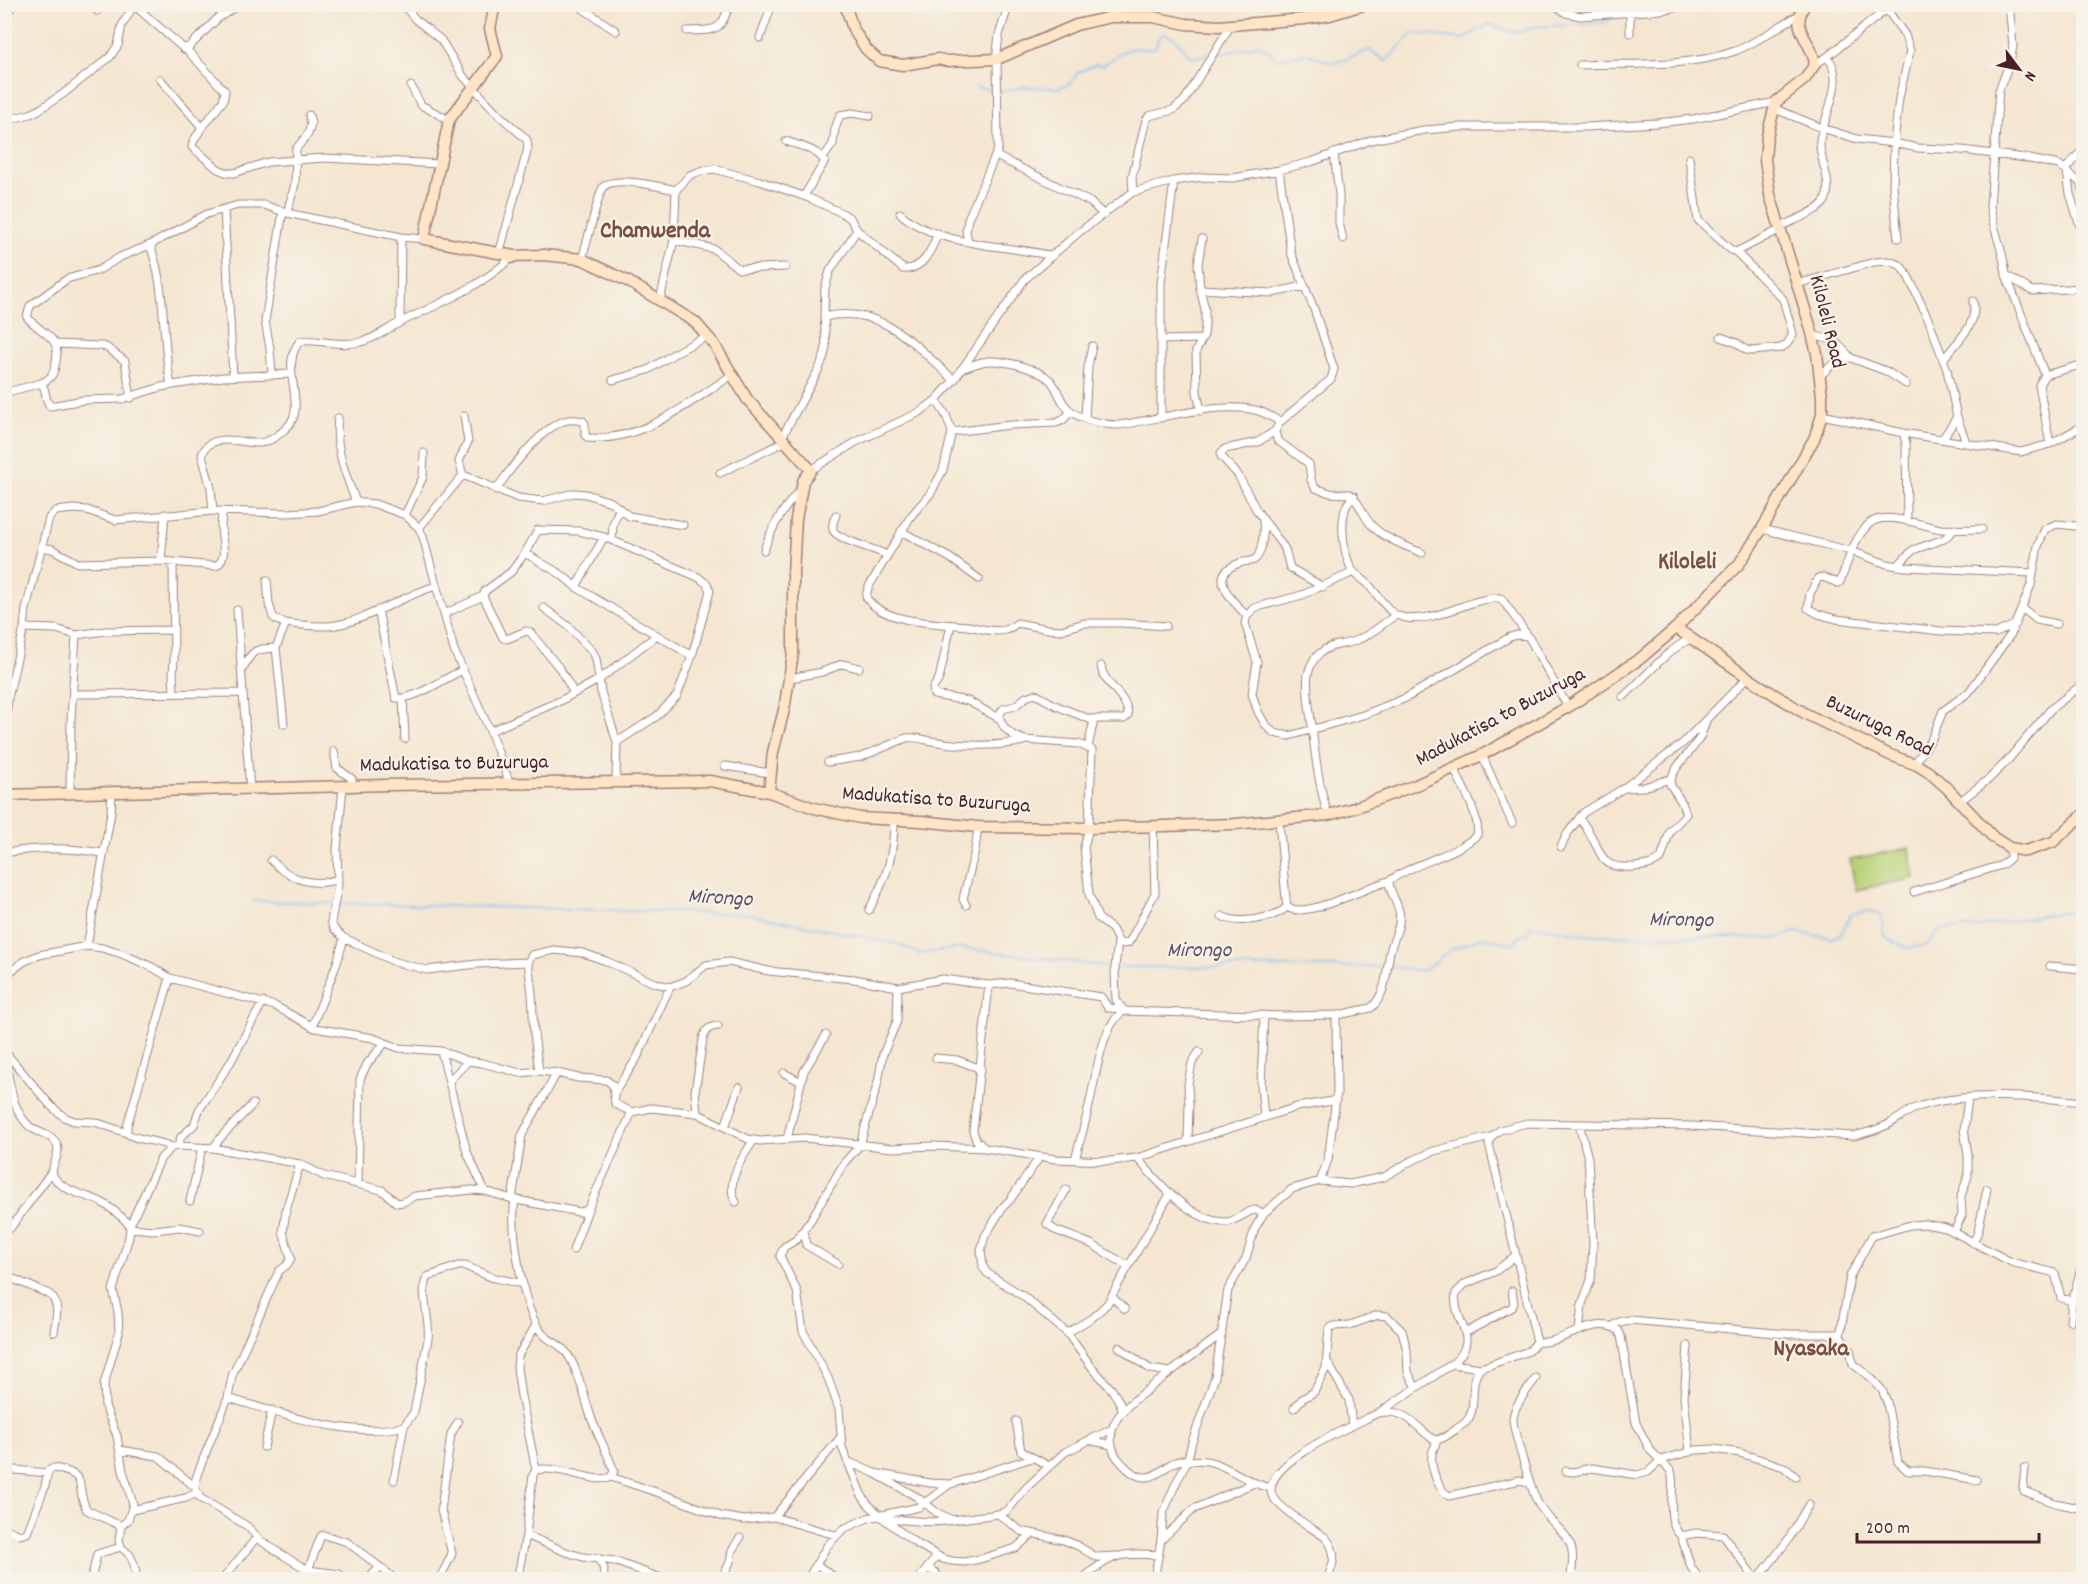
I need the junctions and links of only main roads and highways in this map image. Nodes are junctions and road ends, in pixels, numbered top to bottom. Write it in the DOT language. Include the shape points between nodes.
graph roads {
  1 [pos="495,4"];
  2 [pos="845,4"];
  3 [pos="1366,4"];
  4 [pos="1458,4"];
  5 [pos="1465,4"];
  6 [pos="1805,4"];
  7 [pos="1676,628"];
  8 [pos="769,792"];
  9 [pos="4,795"];
  10 [pos="2084,814"];
  1 -- 8 [label="main road" via="490,28 497,56 449,120 424,239 513,257 582,259 660,300 695,322 708,336 747,399 812,470 800,490 796,519 793,654"];
  2 -- 3 [label="main road" via="848,19 872,55 885,63 903,65 938,59 997,59 1076,25 1111,17 1153,16 1208,26 1304,19"];
  4 -- 5 [label="main road"];
  6 -- 7 [label="main road, Kiloleli Road" via="1799,25 1815,64 1806,79 1775,105 1765,171 1813,335 1822,415 1814,439 1732,573"];
  7 -- 8 [label="main road, Madukatisa to Buzuruga" via="1641,658 1568,707 1482,755 1386,797 1328,815 1153,827 978,827 836,814"];
  7 -- 10 [label="main road, Buzuruga Road" via="1806,714 1915,763 1930,773 1994,838 2010,848 2026,851 2053,842"];
  8 -- 9 [label="main road, Madukatisa to Buzuruga" via="710,781 616,781"];
}
